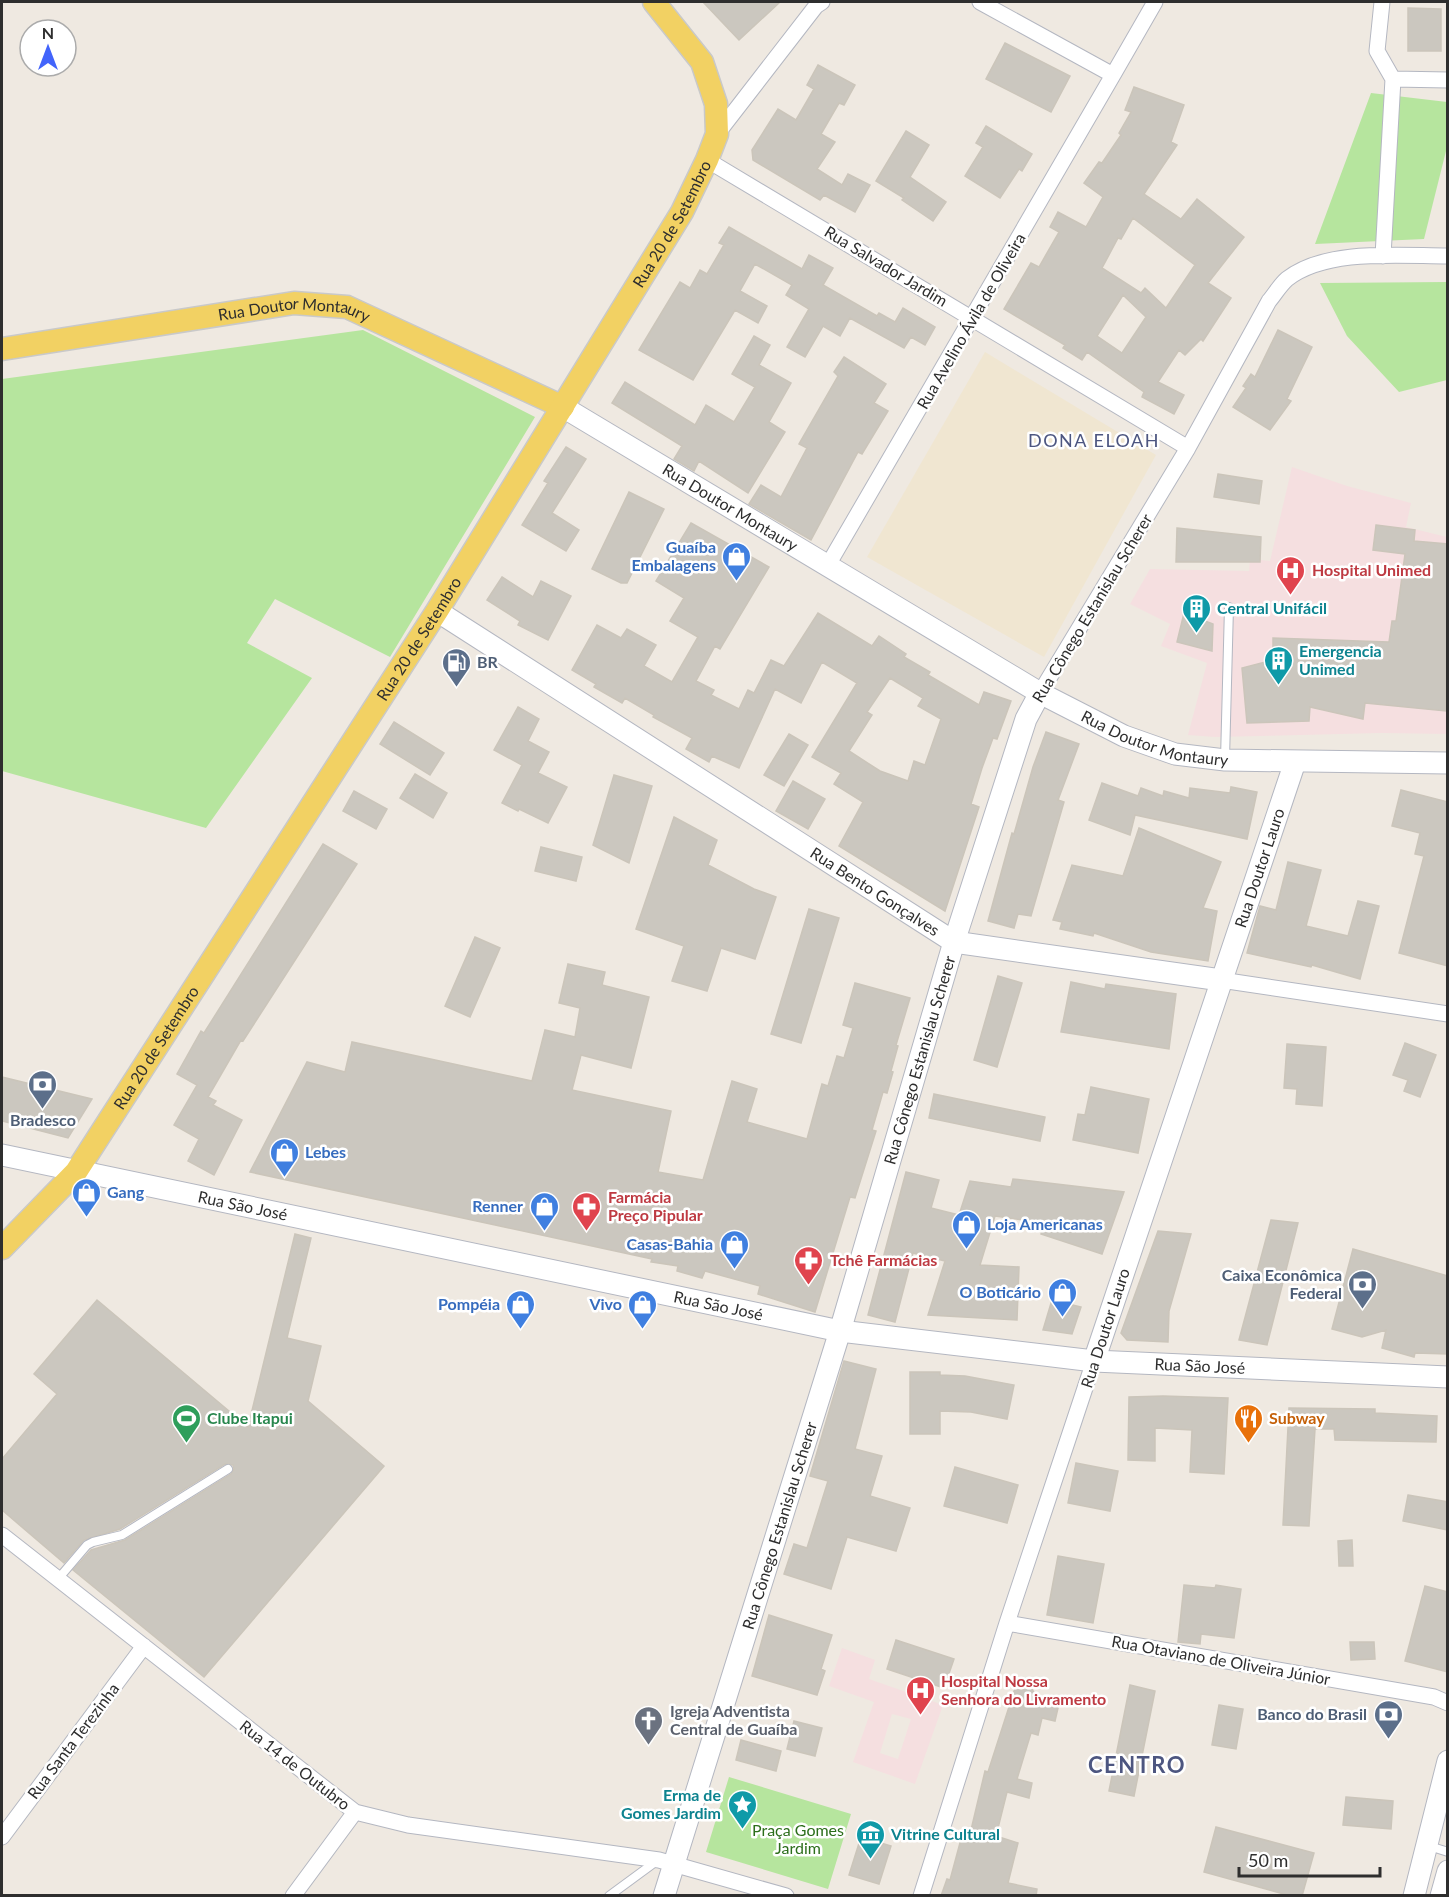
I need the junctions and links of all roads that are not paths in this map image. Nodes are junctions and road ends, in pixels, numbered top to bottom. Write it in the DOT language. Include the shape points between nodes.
graph roads {
  1 [pos="654,2"];
  2 [pos="822,2"];
  3 [pos="980,2"];
  4 [pos="1155,2"];
  5 [pos="1382,2"];
  6 [pos="1113,75"];
  7 [pos="1393,79"];
  8 [pos="1448,80"];
  9 [pos="717,134"];
  10 [pos="707,159"];
  11 [pos="1383,256"];
  12 [pos="1448,256"];
  13 [pos="973,318"];
  14 [pos="2,348"];
  15 [pos="563,407"];
  16 [pos="1188,448"];
  17 [pos="828,566"];
  18 [pos="1229,607"];
  19 [pos="437,611"];
  20 [pos="1040,693"];
  21 [pos="1225,760"];
  22 [pos="1295,762"];
  23 [pos="1448,763"];
  24 [pos="954,942"];
  25 [pos="1221,980"];
  26 [pos="1448,1014"];
  27 [pos="2,1155"];
  28 [pos="76,1172"];
  29 [pos="2,1248"];
  30 [pos="840,1331"];
  31 [pos="1094,1361"];
  32 [pos="1448,1377"];
  33 [pos="228,1469"];
  34 [pos="2,1535"];
  35 [pos="58,1579"];
  36 [pos="1007,1623"];
  37 [pos="144,1646"];
  38 [pos="1443,1698"];
  39 [pos="1448,1761"];
  40 [pos="355,1812"];
  41 [pos="2,1837"];
  42 [pos="1427,1846"];
  43 [pos="1448,1852"];
  44 [pos="667,1862"];
  45 [pos="1448,1870"];
  46 [pos="293,1896"];
  47 [pos="609,1896"];
  48 [pos="664,1896"];
  49 [pos="786,1896"];
  50 [pos="921,1896"];
  51 [pos="1414,1896"];
  52 [pos="1441,1896"];
  1 -- 9 [label="main road, Rua 20 de Setembro" via="702,62 716,104"];
  2 -- 9 [label="street"];
  3 -- 6 [label="street"];
  4 -- 6 [label="street, Rua Avelino Ávila de Oliveira"];
  5 -- 7 [label="street" via="1377,51"];
  6 -- 13 [label="street, Rua Avelino Ávila de Oliveira"];
  7 -- 8 [label="street"];
  7 -- 11 [label="street"];
  9 -- 10 [label="main road, Rua 20 de Setembro"];
  10 -- 13 [label="street, Rua Salvador Jardim"];
  10 -- 15 [label="main road, Rua 20 de Setembro" via="682,212"];
  11 -- 12 [label="street, Rua Cônego Estanislau Scherer"];
  11 -- 16 [label="street, Rua Cônego Estanislau Scherer" via="1332,260 1307,267 1286,280 1269,301"];
  13 -- 16 [label="street, Rua Salvador Jardim"];
  13 -- 17 [label="street, Rua Avelino Ávila de Oliveira"];
  14 -- 15 [label="main road, Rua Doutor Montaury" via="294,303 347,307"];
  15 -- 17 [label="street, Rua Doutor Montaury"];
  15 -- 19 [label="main road, Rua 20 de Setembro"];
  16 -- 20 [label="street, Rua Cônego Estanislau Scherer"];
  17 -- 20 [label="street, Rua Doutor Montaury"];
  18 -- 21 [label="lane"];
  19 -- 24 [label="street, Rua Bento Gonçalves"];
  19 -- 28 [label="main road, Rua 20 de Setembro"];
  20 -- 21 [label="street, Rua Doutor Montaury" via="1124,736 1175,754"];
  20 -- 24 [label="street, Rua Cônego Estanislau Scherer" via="1026,719"];
  21 -- 22 [label="street, Rua Doutor Montaury"];
  22 -- 23 [label="street, Rua Doutor Montaury"];
  22 -- 25 [label="street, Rua Doutor Lauro"];
  24 -- 25 [label="street, Rua Bento Gonçalves"];
  24 -- 30 [label="street, Rua Cônego Estanislau Scherer"];
  25 -- 26 [label="street, Rua Bento Gonçalves"];
  25 -- 31 [label="street, Rua Doutor Lauro"];
  27 -- 28 [label="street, Rua São José"];
  28 -- 29 [label="main road, Rua 20 de Setembro"];
  28 -- 30 [label="street, Rua São José"];
  30 -- 31 [label="street, Rua São José"];
  30 -- 44 [label="street, Rua Cônego Estanislau Scherer"];
  31 -- 32 [label="street, Rua São José"];
  31 -- 36 [label="street, Rua Doutor Lauro"];
  33 -- 35 [label="lane" via="122,1534 87,1545"];
  34 -- 35 [label="street, Rua 14 de Outubro"];
  35 -- 37 [label="street, Rua 14 de Outubro"];
  36 -- 38 [label="street, Rua Otaviano de Oliveira Júnior"];
  36 -- 50 [label="street, Rua Doutor Lauro"];
  37 -- 40 [label="street, Rua 14 de Outubro"];
  37 -- 41 [label="street, Rua Santa Terezinha"];
  39 -- 42 [label="street"];
  40 -- 44 [label="street, Rua 14 de Outubro" via="408,1825"];
  40 -- 46 [label="street"];
  42 -- 43 [label="lane"];
  42 -- 51 [label="street"];
  44 -- 47 [label="lane"];
  44 -- 48 [label="street, Rua Cônego Estanislau Scherer"];
  44 -- 49 [label="street, Rua 14 de Outubro"];
  45 -- 52 [label="street"];
}
